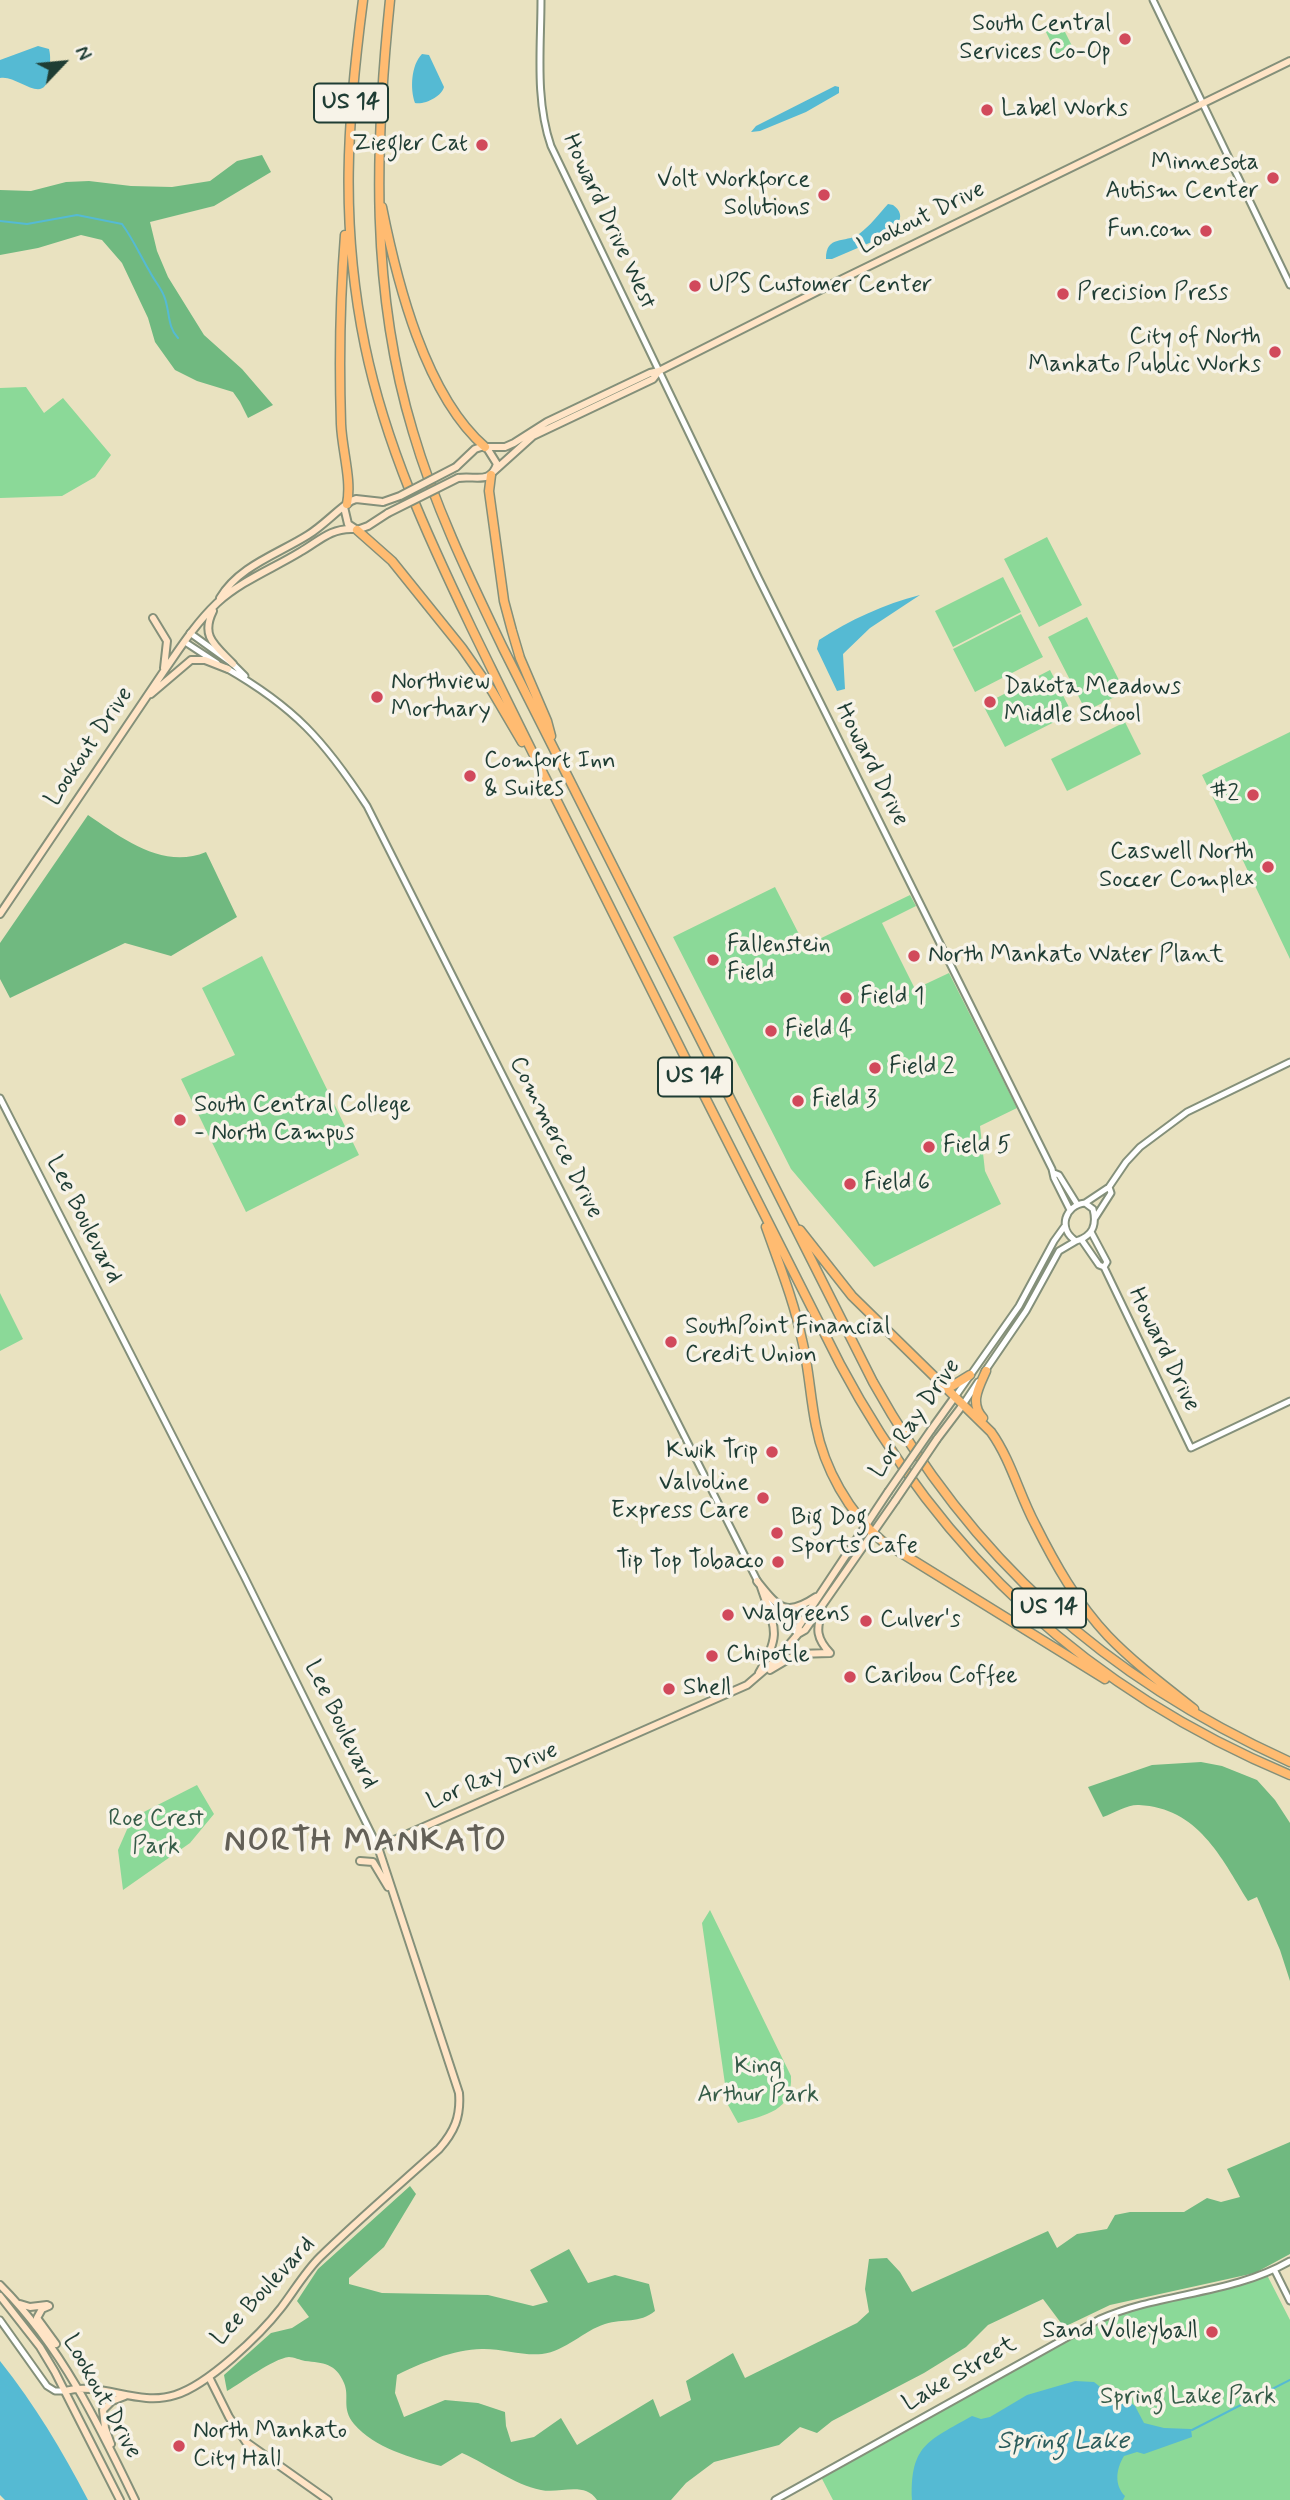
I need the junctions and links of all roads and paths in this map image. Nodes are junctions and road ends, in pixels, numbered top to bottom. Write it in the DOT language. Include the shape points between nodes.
graph roads {
  1 [pos="363,0"];
  2 [pos="390,0"];
  3 [pos="541,0"];
  4 [pos="1153,0"];
  5 [pos="1290,61"];
  6 [pos="1203,104"];
  7 [pos="378,187"];
  8 [pos="348,207"];
  9 [pos="1290,285"];
  10 [pos="659,371"];
  11 [pos="486,447"];
  12 [pos="492,474"];
  13 [pos="345,506"];
  14 [pos="355,530"];
  15 [pos="216,604"];
  16 [pos="153,618"];
  17 [pos="190,633"];
  18 [pos="185,642"];
  19 [pos="230,667"];
  20 [pos="164,671"];
  21 [pos="145,701"];
  22 [pos="556,753"];
  23 [pos="534,756"];
  24 [pos="0,914"];
  25 [pos="1290,1062"];
  26 [pos="0,1098"];
  27 [pos="1054,1173"];
  28 [pos="1109,1187"];
  29 [pos="753,1191"];
  30 [pos="1086,1203"];
  31 [pos="1077,1204"];
  32 [pos="1069,1210"];
  33 [pos="787,1213"];
  34 [pos="1095,1218"];
  35 [pos="1065,1227"];
  36 [pos="1091,1233"];
  37 [pos="1079,1240"];
  38 [pos="1104,1267"];
  39 [pos="1040,1268"];
  40 [pos="1047,1272"];
  41 [pos="986,1371"];
  42 [pos="970,1376"];
  43 [pos="940,1384"];
  44 [pos="954,1398"];
  45 [pos="1290,1401"];
  46 [pos="962,1406"];
  47 [pos="1000,1444"];
  48 [pos="865,1525"];
  49 [pos="874,1534"];
  50 [pos="759,1584"];
  51 [pos="821,1594"];
  52 [pos="827,1602"];
  53 [pos="798,1634"];
  54 [pos="755,1679"];
  55 [pos="1134,1694"];
  56 [pos="1210,1722"];
  57 [pos="1290,1762"];
  58 [pos="1290,1775"];
  59 [pos="378,1847"];
  60 [pos="360,1861"];
  61 [pos="395,1898"];
  62 [pos="1290,2261"];
  63 [pos="1274,2269"];
  64 [pos="0,2285"];
  65 [pos="0,2296"];
  66 [pos="1290,2301"];
  67 [pos="18,2303"];
  68 [pos="0,2320"];
  69 [pos="66,2366"];
  70 [pos="209,2377"];
  71 [pos="78,2387"];
  72 [pos="65,2390"];
  73 [pos="126,2396"];
  74 [pos="124,2479"];
  75 [pos="120,2500"];
  76 [pos="135,2500"];
  77 [pos="328,2500"];
  78 [pos="775,2500"];
  1 -- 8 [label="highway, US 14" via="350,107"];
  2 -- 7 [label="highway, US 14"];
  3 -- 10 [label="street, Howard Drive West" via="546,132"];
  4 -- 6 [label="street"];
  5 -- 6 [label="main road, Lookout Drive"];
  6 -- 9 [label="street"];
  6 -- 10 [label="main road, Lookout Drive"];
  7 -- 11 [label="highway" via="399,283 423,349 458,417"];
  7 -- 22 [label="highway, US 14" via="386,307 412,431 465,569"];
  8 -- 13 [label="highway" via="340,363 342,436 350,489"];
  8 -- 23 [label="highway, US 14" via="362,328 397,460 436,554"];
  10 -- 11 [label="main road, Lookout Drive" via="547,422 514,443"];
  10 -- 12 [label="main road, Lookout Drive" via="653,379 533,436"];
  10 -- 27 [label="street, Howard Drive"];
  11 -- 12 [label="main road" via="496,459"];
  11 -- 13 [label="main road, Lookout Drive, bridge" via="475,449 456,467 383,502 356,499"];
  12 -- 14 [label="main road, Lookout Drive, bridge" via="458,478"];
  12 -- 22 [label="highway" via="489,491 505,601 520,658"];
  13 -- 14 [label="main road" via="345,519"];
  13 -- 15 [label="main road, Lookout Drive" via="235,580"];
  14 -- 15 [label="main road, Lookout Drive" via="329,533"];
  14 -- 23 [label="highway, US 14" via="392,561 462,648"];
  15 -- 17 [label="main road, Lookout Drive"];
  15 -- 19 [label="main road" via="207,629"];
  16 -- 20 [label="main road" via="167,641"];
  17 -- 18 [label="main road, Lookout Drive"];
  17 -- 19 [label="street, Commerce Drive"];
  18 -- 19 [label="street, Commerce Drive"];
  18 -- 20 [label="main road, Lookout Drive"];
  19 -- 21 [label="main road" via="191,660"];
  19 -- 50 [label="street, Commerce Drive" via="282,704 318,738 368,806"];
  20 -- 21 [label="main road, Lookout Drive"];
  21 -- 24 [label="main road, Lookout Drive"];
  22 -- 33 [label="highway, US 14"];
  23 -- 29 [label="highway, US 14"];
  25 -- 28 [label="street" via="1172,1122 1126,1162"];
  26 -- 59 [label="street, Lee Boulevard"];
  27 -- 31 [label="street, Howard Drive"];
  27 -- 32 [label="street, Howard Drive"];
  28 -- 30 [label="street"];
  28 -- 34 [label="street" via="1111,1193"];
  29 -- 48 [label="highway" via="794,1306 821,1445 840,1488"];
  29 -- 55 [label="highway, US 14" via="857,1396 932,1507 1022,1605"];
  30 -- 31 [label="street"];
  30 -- 34 [label="street"];
  31 -- 32 [label="street"];
  32 -- 35 [label="street"];
  33 -- 43 [label="highway" via="852,1296"];
  33 -- 56 [label="highway, US 14" via="892,1417 969,1525 1068,1625 1131,1674"];
  34 -- 36 [label="street"];
  35 -- 37 [label="street" via="1070,1237"];
  35 -- 39 [label="street, Lor Ray Drive"];
  36 -- 37 [label="street"];
  36 -- 38 [label="street, Howard Drive" via="1107,1262"];
  37 -- 38 [label="street, Howard Drive"];
  37 -- 40 [label="street, Lor Ray Drive" via="1059,1251"];
  38 -- 45 [label="street, Howard Drive" via="1191,1448"];
  39 -- 40 [label="street"];
  39 -- 42 [label="street, Lor Ray Drive"];
  40 -- 41 [label="street, Lor Ray Drive"];
  41 -- 46 [label="street, Lor Ray Drive"];
  41 -- 47 [label="highway" via="975,1406"];
  42 -- 43 [label="highway" via="952,1386"];
  42 -- 44 [label="street, Lor Ray Drive"];
  43 -- 44 [label="highway"];
  44 -- 46 [label="highway"];
  44 -- 48 [label="main road, Lor Ray Drive, bridge"];
  46 -- 47 [label="highway"];
  46 -- 49 [label="main road, Lor Ray Drive, bridge"];
  47 -- 56 [label="highway" via="1033,1521 1076,1596 1134,1661"];
  48 -- 49 [label="highway"];
  48 -- 51 [label="main road, Lor Ray Drive"];
  49 -- 52 [label="main road, Lor Ray Drive"];
  49 -- 55 [label="highway"];
  50 -- 51 [label="main road" via="783,1608 797,1608"];
  50 -- 53 [label="street, Commerce Drive" via="778,1615"];
  50 -- 54 [label="main road" via="775,1638"];
  51 -- 53 [label="main road, Lor Ray Drive"];
  52 -- 53 [label="main road, Lor Ray Drive"];
  52 -- 54 [label="main road" via="817,1629 820,1643 830,1653 797,1654"];
  53 -- 54 [label="main road, Lor Ray Drive"];
  54 -- 59 [label="main road, Lor Ray Drive"];
  55 -- 58 [label="highway, US 14" via="1213,1741"];
  56 -- 57 [label="highway, US 14"];
  59 -- 61 [label="main road, Lee Boulevard"];
  60 -- 61 [label="main road" via="373,1862"];
  61 -- 70 [label="main road, Lee Boulevard" via="459,2093 454,2129 439,2149 321,2257 271,2320"];
  62 -- 63 [label="street, Lake Street"];
  63 -- 66 [label="street"];
  63 -- 78 [label="street, Lake Street" via="1245,2281 1100,2319"];
  64 -- 67 [label="main road, Lookout Drive"];
  65 -- 72 [label="main road, Lookout Drive" via="40,2347"];
  67 -- 69 [label="main road, Lookout Drive"];
  67 -- 69 [label="main road" via="49,2305 37,2318"];
  68 -- 72 [label="street" via="47,2386"];
  69 -- 71 [label="main road, Lookout Drive"];
  70 -- 73 [label="main road, Lee Boulevard" via="173,2396"];
  70 -- 77 [label="main road" via="246,2442"];
  71 -- 72 [label="main road, Lee Boulevard"];
  71 -- 73 [label="main road, Lee Boulevard"];
  71 -- 74 [label="main road, Lookout Drive"];
  72 -- 75 [label="main road, Lookout Drive"];
  73 -- 74 [label="main road" via="107,2404 103,2417"];
  74 -- 76 [label="main road, Lookout Drive"];
}
